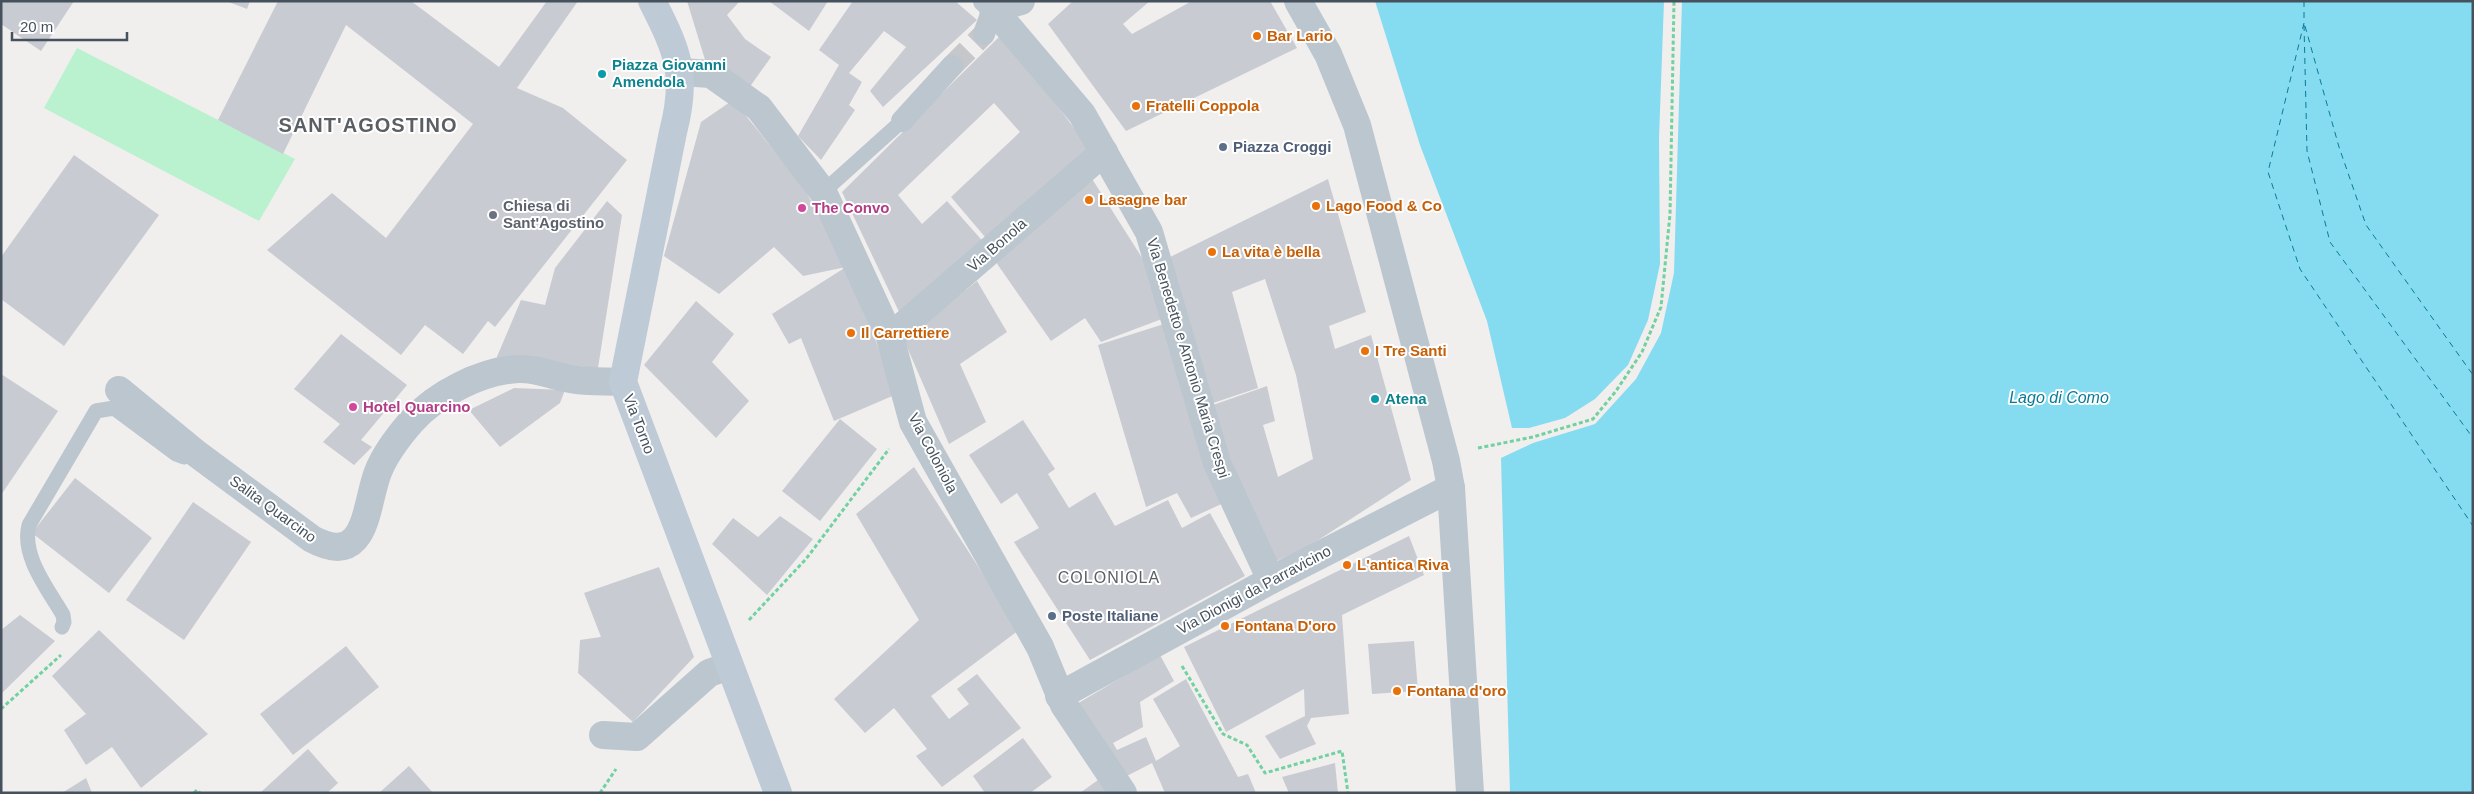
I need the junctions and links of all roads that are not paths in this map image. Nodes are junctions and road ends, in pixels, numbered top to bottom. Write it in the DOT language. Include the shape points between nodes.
graph roads {
  1 [pos="652,1"];
  2 [pos="673,1"];
  3 [pos="1021,1"];
  4 [pos="1298,1"];
  5 [pos="988,5"];
  6 [pos="984,34"];
  7 [pos="672,40"];
  8 [pos="952,66"];
  9 [pos="680,72"];
  10 [pos="902,121"];
  11 [pos="1104,152"];
  12 [pos="824,192"];
  13 [pos="890,337"];
  14 [pos="623,382"];
  15 [pos="119,390"];
  16 [pos="197,454"];
  17 [pos="1450,488"];
  18 [pos="1271,580"];
  19 [pos="62,627"];
  20 [pos="726,657"];
  21 [pos="1059,696"];
  22 [pos="603,735"];
  23 [pos="778,793"];
  24 [pos="1123,793"];
  25 [pos="1470,793"];
  1 -- 7 [label="main road"];
  2 -- 7 [label="main road"];
  3 -- 5 [label="street"];
  4 -- 17 [label="street" via="1328,54 1357,125 1446,461"];
  5 -- 6 [label="street"];
  5 -- 11 [label="street, Via Benedetto e Antonio Maria Crespi" via="1082,114"];
  7 -- 9 [label="main road, Via Torno"];
  8 -- 10 [label="street"];
  9 -- 12 [label="street, Via Coloniola" via="711,74 759,108"];
  9 -- 14 [label="main road, Via Torno" via="680,102"];
  10 -- 12 [label="lane"];
  11 -- 13 [label="street, Via Bonola"];
  11 -- 18 [label="street, Via Benedetto e Antonio Maria Crespi" via="1149,232 1217,463"];
  12 -- 13 [label="street, Via Coloniola"];
  13 -- 21 [label="street, Via Coloniola" via="913,422 1040,647"];
  14 -- 16 [label="street, Salita Quarcino" via="576,380 518,369 493,373 452,391 430,405 394,442 378,472 360,534 350,543 338,546 325,546 312,539"];
  14 -- 20 [label="main road, Via Torno"];
  15 -- 16 [label="street, Salita Quarcino"];
  16 -- 19 [label="lane" via="184,457 176,454 114,408 96,411 29,525 26,536 34,563 63,615"];
  17 -- 18 [label="street, Via Dionigi da Parravicino"];
  17 -- 25 [label="street"];
  18 -- 21 [label="street, Via Dionigi da Parravicino"];
  20 -- 22 [label="street" via="637,737"];
  20 -- 23 [label="main road, Via Torno"];
  21 -- 24 [label="street, Via Coloniola"];
}
